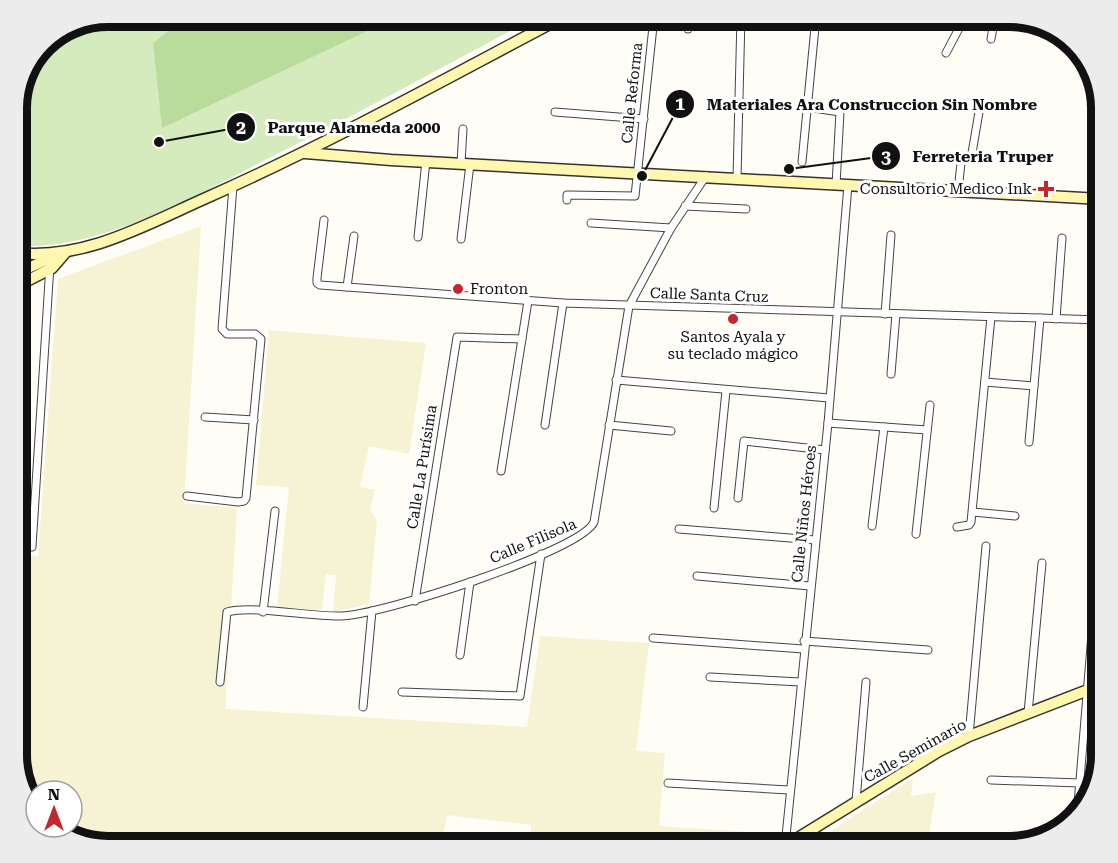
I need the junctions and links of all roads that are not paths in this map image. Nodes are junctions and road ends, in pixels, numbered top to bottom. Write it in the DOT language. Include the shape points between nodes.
graph roads {
  1 [pos="542,27"];
  2 [pos="653,27"];
  3 [pos="741,27"];
  4 [pos="815,27"];
  5 [pos="959,27"];
  6 [pos="994,27"];
  7 [pos="992,39"];
  8 [pos="946,53"];
  9 [pos="807,107"];
  10 [pos="555,112"];
  11 [pos="979,112"];
  12 [pos="644,119"];
  13 [pos="464,129"];
  14 [pos="305,153"];
  15 [pos="426,161"];
  16 [pos="802,162"];
  17 [pos="465,163"];
  18 [pos="636,173"];
  19 [pos="706,176"];
  20 [pos="737,178"];
  21 [pos="836,185"];
  22 [pos="848,185"];
  23 [pos="232,186"];
  24 [pos="958,191"];
  25 [pos="567,197"];
  26 [pos="1091,198"];
  27 [pos="685,206"];
  28 [pos="746,209"];
  29 [pos="324,220"];
  30 [pos="591,223"];
  31 [pos="671,228"];
  32 [pos="891,235"];
  33 [pos="354,236"];
  34 [pos="418,237"];
  35 [pos="1062,238"];
  36 [pos="461,239"];
  37 [pos="27,253"];
  38 [pos="65,253"];
  39 [pos="50,263"];
  40 [pos="27,270"];
  41 [pos="27,279"];
  42 [pos="347,287"];
  43 [pos="528,301"];
  44 [pos="563,303"];
  45 [pos="628,306"];
  46 [pos="835,312"];
  47 [pos="885,314"];
  48 [pos="896,314"];
  49 [pos="991,317"];
  50 [pos="1040,318"];
  51 [pos="1056,319"];
  52 [pos="1091,320"];
  53 [pos="522,339"];
  54 [pos="891,374"];
  55 [pos="616,380"];
  56 [pos="985,382"];
  57 [pos="1034,386"];
  58 [pos="726,391"];
  59 [pos="830,398"];
  60 [pos="930,405"];
  61 [pos="205,417"];
  62 [pos="254,420"];
  63 [pos="828,423"];
  64 [pos="545,424"];
  65 [pos="609,425"];
  66 [pos="884,427"];
  67 [pos="927,430"];
  68 [pos="671,431"];
  69 [pos="1029,442"];
  70 [pos="825,450"];
  71 [pos="501,471"];
  72 [pos="187,496"];
  73 [pos="738,498"];
  74 [pos="714,508"];
  75 [pos="275,511"];
  76 [pos="973,512"];
  77 [pos="1014,516"];
  78 [pos="872,526"];
  79 [pos="957,526"];
  80 [pos="679,529"];
  81 [pos="916,534"];
  82 [pos="815,540"];
  83 [pos="986,546"];
  84 [pos="32,547"];
  85 [pos="542,554"];
  86 [pos="1042,563"];
  87 [pos="697,576"];
  88 [pos="470,582"];
  89 [pos="810,586"];
  90 [pos="415,601"];
  91 [pos="372,611"];
  92 [pos="263,612"];
  93 [pos="653,638"];
  94 [pos="804,645"];
  95 [pos="928,650"];
  96 [pos="460,655"];
  97 [pos="1091,656"];
  98 [pos="710,677"];
  99 [pos="220,682"];
  100 [pos="800,682"];
  101 [pos="866,682"];
  102 [pos="1091,689"];
  103 [pos="1087,690"];
  104 [pos="402,692"];
  105 [pos="363,707"];
  106 [pos="1028,713"];
  107 [pos="969,736"];
  108 [pos="991,780"];
  109 [pos="668,783"];
  110 [pos="1080,783"];
  111 [pos="789,790"];
  112 [pos="1079,797"];
  113 [pos="856,801"];
  114 [pos="786,836"];
  115 [pos="801,836"];
  1 -- 14 [label="main road"];
  2 -- 12 [label="street, Calle Reforma"];
  3 -- 20 [label="street"];
  4 -- 9 [label="street"];
  5 -- 8 [label="street"];
  6 -- 7 [label="street"];
  9 -- 16 [label="street"];
  9 -- 21 [label="street" via="840,112"];
  10 -- 12 [label="street"];
  11 -- 24 [label="street" via="972,153 961,163"];
  12 -- 18 [label="street, Calle Reforma"];
  13 -- 17 [label="street"];
  14 -- 15 [label="main road"];
  14 -- 23 [label="main road"];
  15 -- 17 [label="main road"];
  15 -- 34 [label="street"];
  17 -- 18 [label="main road"];
  17 -- 36 [label="street"];
  18 -- 19 [label="main road"];
  18 -- 25 [label="street, Calle Reforma" via="635,196"];
  19 -- 20 [label="main road"];
  19 -- 27 [label="street, Calle Filisola"];
  20 -- 21 [label="main road"];
  21 -- 22 [label="main road"];
  22 -- 24 [label="main road"];
  22 -- 46 [label="street, Calle Niños Héroes"];
  23 -- 38 [label="main road" via="103,243"];
  23 -- 62 [label="street" via="222,326 226,334 260,337"];
  24 -- 26 [label="main road"];
  27 -- 28 [label="street"];
  27 -- 31 [label="street, Calle Filisola"];
  29 -- 42 [label="street, Calle Santa Cruz" via="317,283"];
  30 -- 31 [label="street"];
  31 -- 45 [label="street, Calle Filisola"];
  32 -- 47 [label="street"];
  33 -- 42 [label="street"];
  35 -- 51 [label="street"];
  37 -- 38 [label="main road"];
  38 -- 39 [label="main road"];
  39 -- 40 [label="main road"];
  39 -- 41 [label="main road"];
  39 -- 84 [label="street"];
  42 -- 43 [label="street, Calle Santa Cruz"];
  43 -- 44 [label="street, Calle Santa Cruz"];
  43 -- 53 [label="street"];
  44 -- 45 [label="street, Calle Santa Cruz"];
  44 -- 64 [label="street"];
  45 -- 46 [label="street, Calle Santa Cruz"];
  45 -- 55 [label="street, Calle Filisola"];
  46 -- 47 [label="street, Calle Santa Cruz"];
  46 -- 59 [label="street, Calle Niños Héroes"];
  47 -- 48 [label="street, Calle Santa Cruz"];
  48 -- 49 [label="street, Calle Santa Cruz"];
  48 -- 54 [label="street"];
  49 -- 50 [label="street, Calle Santa Cruz"];
  49 -- 56 [label="street"];
  50 -- 51 [label="street, Calle Santa Cruz"];
  50 -- 57 [label="street"];
  51 -- 52 [label="street, Calle Santa Cruz"];
  53 -- 71 [label="street"];
  53 -- 90 [label="street, Calle La Purísima" via="457,337"];
  55 -- 58 [label="street"];
  55 -- 65 [label="street, Calle Filisola"];
  56 -- 57 [label="street"];
  56 -- 76 [label="street"];
  57 -- 69 [label="street"];
  58 -- 59 [label="street"];
  58 -- 74 [label="street"];
  59 -- 63 [label="street, Calle Niños Héroes"];
  60 -- 67 [label="street"];
  61 -- 62 [label="street"];
  62 -- 72 [label="street" via="244,501"];
  63 -- 66 [label="street"];
  63 -- 70 [label="street, Calle Niños Héroes"];
  65 -- 68 [label="street"];
  65 -- 85 [label="street, Calle Filisola" via="592,527"];
  66 -- 67 [label="street"];
  66 -- 78 [label="street"];
  67 -- 81 [label="street"];
  70 -- 73 [label="street" via="744,441"];
  70 -- 82 [label="street, Calle Niños Héroes"];
  75 -- 92 [label="street"];
  76 -- 77 [label="street"];
  76 -- 79 [label="street" via="970,525"];
  80 -- 82 [label="street"];
  82 -- 89 [label="street, Calle Niños Héroes"];
  83 -- 107 [label="street"];
  85 -- 88 [label="street, Calle Filisola"];
  85 -- 104 [label="street" via="520,696"];
  86 -- 106 [label="street"];
  87 -- 89 [label="street"];
  88 -- 90 [label="street, Calle Filisola"];
  88 -- 96 [label="street"];
  89 -- 94 [label="street, Calle Niños Héroes"];
  90 -- 91 [label="street, Calle Filisola"];
  91 -- 92 [label="street, Calle Filisola" via="342,616"];
  91 -- 105 [label="street"];
  92 -- 99 [label="street, Calle Filisola" via="227,612"];
  93 -- 94 [label="street"];
  94 -- 95 [label="street"];
  94 -- 100 [label="street, Calle Niños Héroes"];
  97 -- 103 [label="street"];
  98 -- 100 [label="street"];
  100 -- 111 [label="street, Calle Niños Héroes"];
  101 -- 113 [label="street"];
  102 -- 103 [label="main road, Calle Seminario"];
  103 -- 106 [label="main road, Calle Seminario"];
  103 -- 110 [label="street"];
  106 -- 107 [label="main road, Calle Seminario"];
  107 -- 113 [label="main road, Calle Seminario"];
  108 -- 110 [label="street"];
  109 -- 111 [label="street"];
  110 -- 112 [label="street"];
  111 -- 114 [label="street, Calle Niños Héroes"];
  113 -- 115 [label="main road, Calle Seminario"];
}
